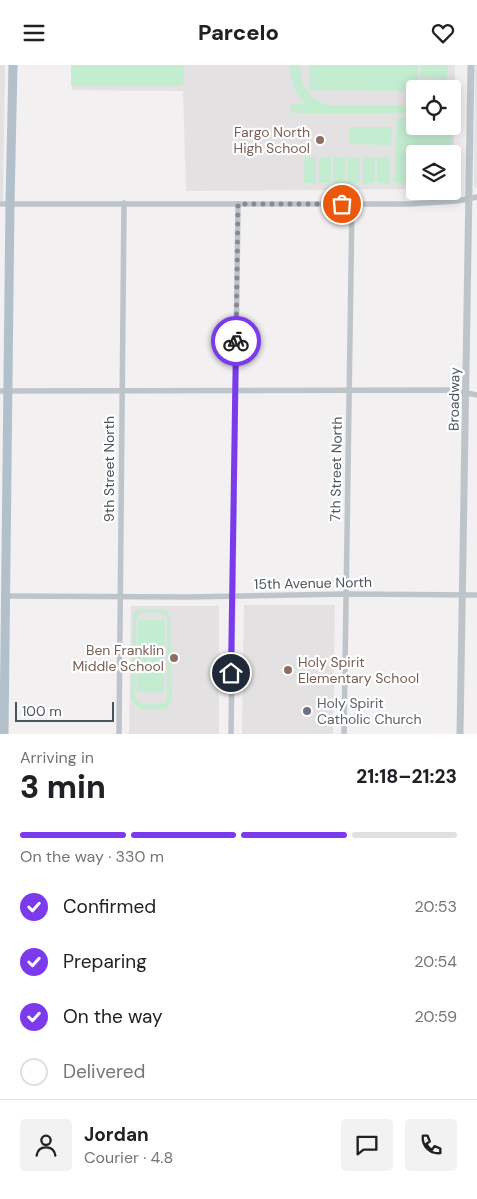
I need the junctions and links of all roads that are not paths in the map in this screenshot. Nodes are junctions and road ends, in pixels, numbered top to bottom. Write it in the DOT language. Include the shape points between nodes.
graph roads {
  1 [pos="13,65"];
  2 [pos="471,65"];
  3 [pos="477,197"];
  4 [pos="468,198"];
  5 [pos="10,203"];
  6 [pos="124,203"];
  7 [pos="0,204"];
  8 [pos="238,204"];
  9 [pos="352,204"];
  10 [pos="235,390"];
  11 [pos="4,391"];
  12 [pos="122,391"];
  13 [pos="350,391"];
  14 [pos="467,393"];
  15 [pos="477,395"];
  16 [pos="346,595"];
  17 [pos="462,595"];
  18 [pos="477,595"];
  19 [pos="3,596"];
  20 [pos="120,596"];
  21 [pos="232,596"];
  22 [pos="4,734"];
  23 [pos="119,734"];
  24 [pos="231,734"];
  25 [pos="344,734"];
  26 [pos="460,734"];
  1 -- 5 [label="main road"];
  2 -- 4 [label="street, Broadway"];
  3 -- 4 [label="street"];
  4 -- 9 [label="street" via="409,204"];
  4 -- 14 [label="street, Broadway"];
  5 -- 6 [label="street"];
  5 -- 7 [label="street"];
  5 -- 11 [label="main road"];
  6 -- 8 [label="street"];
  6 -- 12 [label="street, 9th Street North"];
  8 -- 9 [label="street"];
  8 -- 10 [label="street"];
  9 -- 13 [label="street, 7th Street North"];
  10 -- 12 [label="street"];
  10 -- 13 [label="street"];
  10 -- 21 [label="street"];
  11 -- 12 [label="street"];
  11 -- 19 [label="main road"];
  12 -- 20 [label="street, 9th Street North"];
  13 -- 14 [label="street" via="453,390"];
  13 -- 16 [label="street, 7th Street North"];
  14 -- 15 [label="street"];
  14 -- 17 [label="street, Broadway"];
  16 -- 17 [label="street, 15th Avenue North"];
  16 -- 21 [label="street, 15th Avenue North"];
  16 -- 25 [label="street, 7th Street North"];
  17 -- 18 [label="street, 15th Avenue North"];
  17 -- 26 [label="street, Broadway"];
  19 -- 20 [label="street, 15th Avenue North"];
  19 -- 22 [label="main road"];
  20 -- 21 [label="street, 15th Avenue North"];
  20 -- 23 [label="street, 9th Street North"];
  21 -- 24 [label="street"];
}
